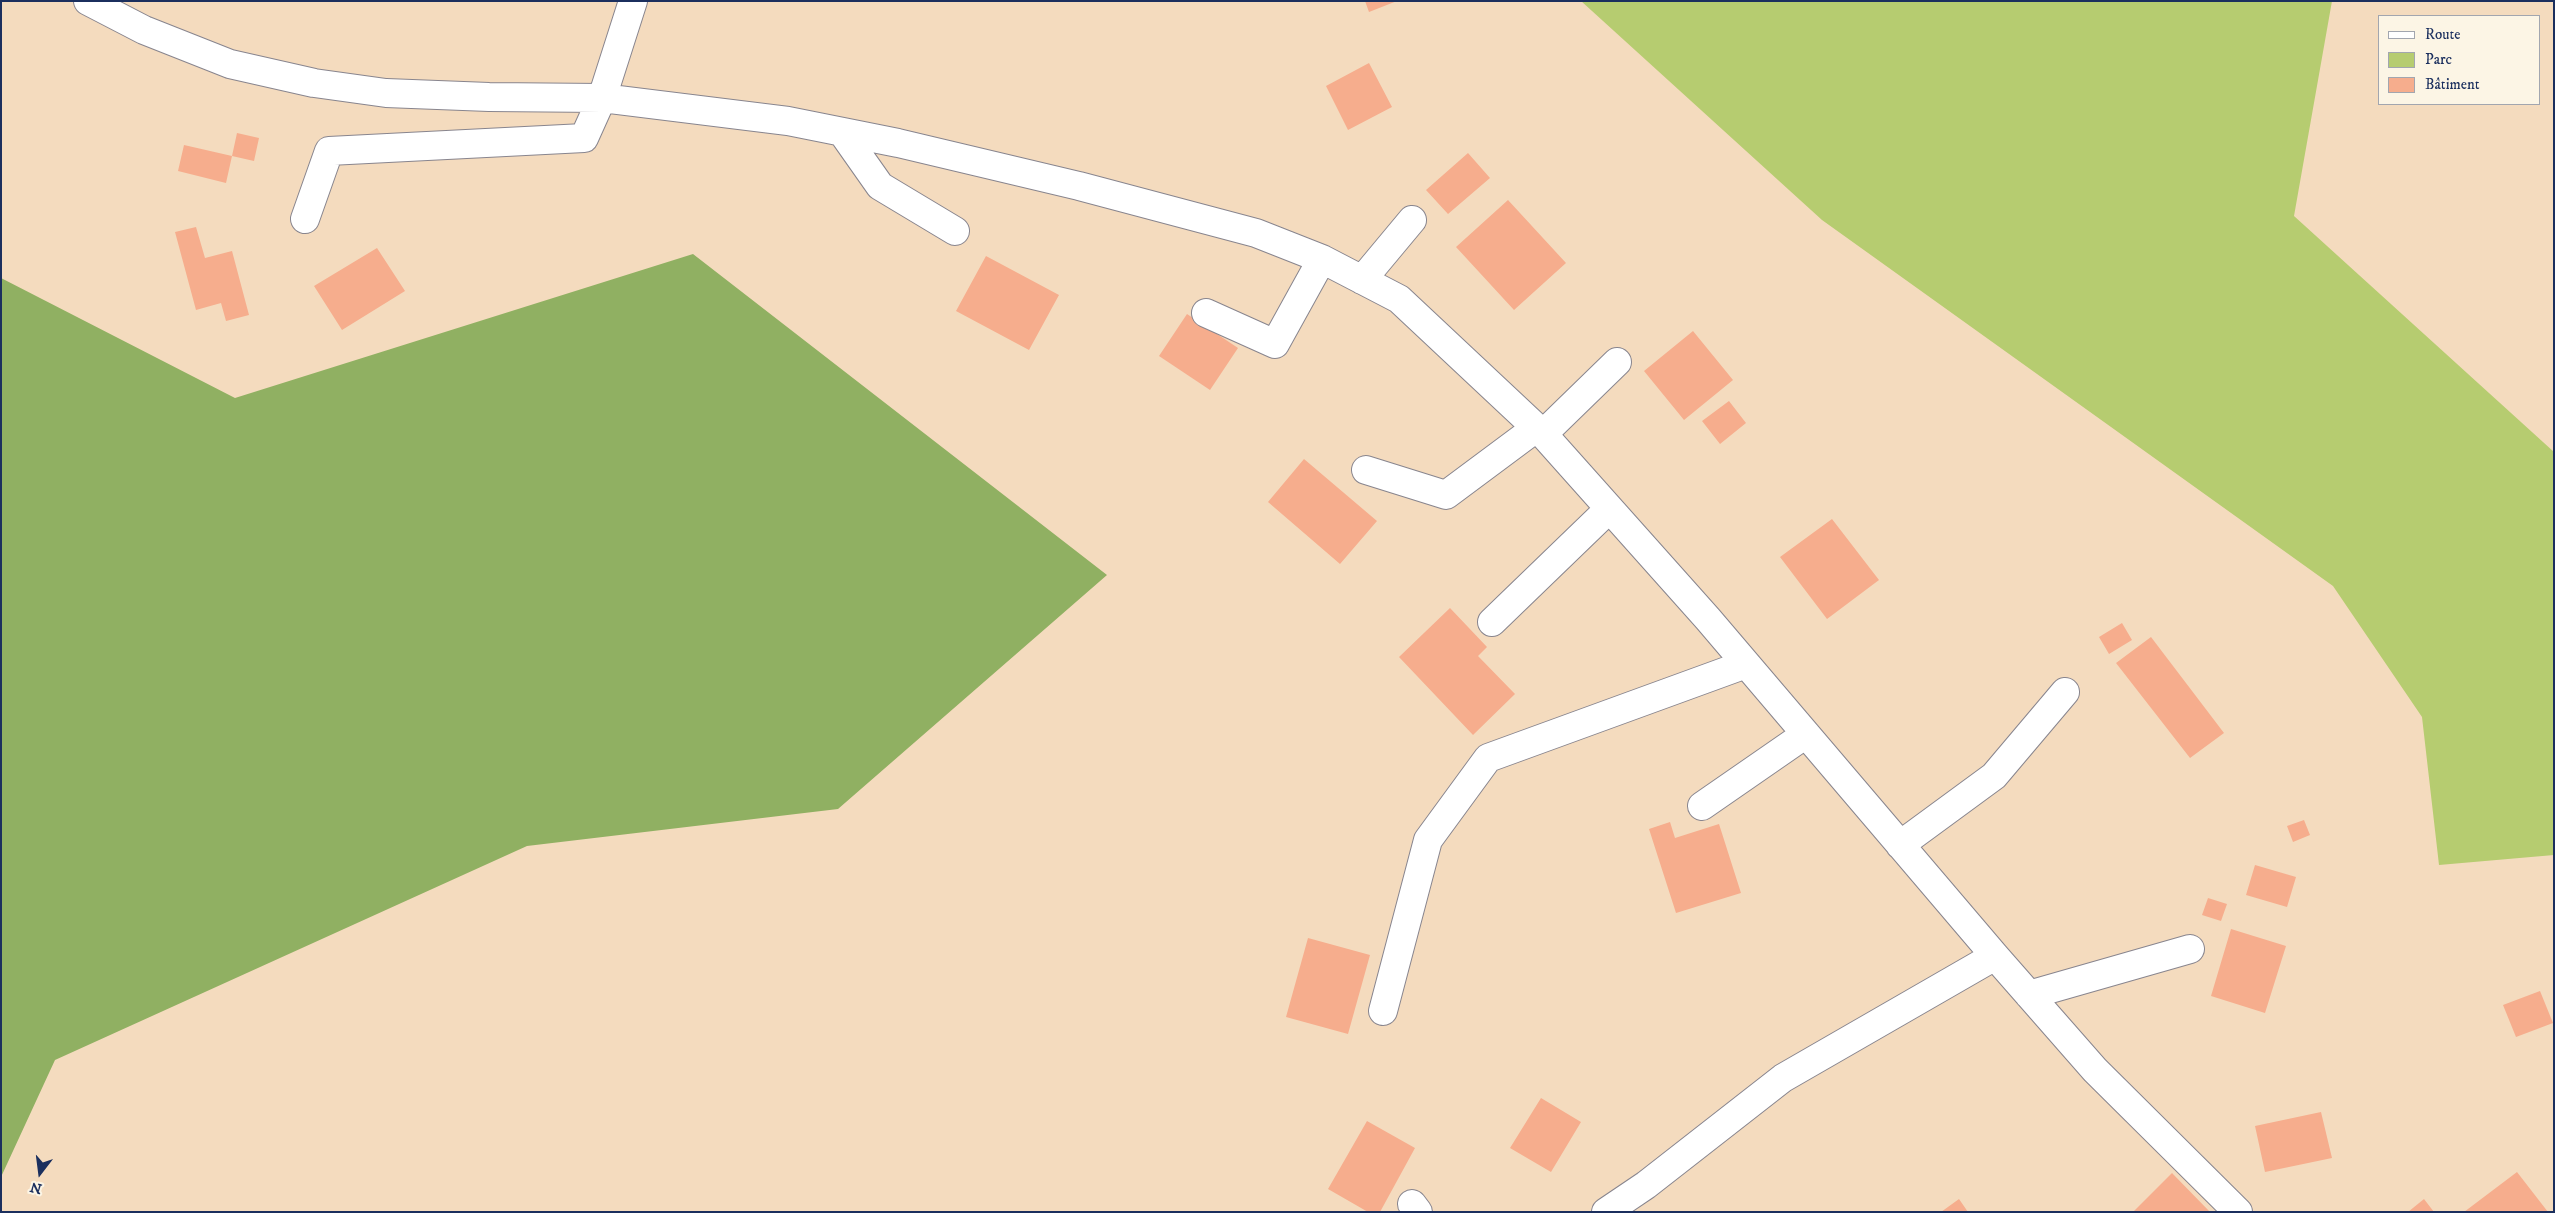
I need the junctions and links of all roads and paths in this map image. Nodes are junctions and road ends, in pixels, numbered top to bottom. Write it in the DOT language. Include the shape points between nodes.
graph roads {
  1 [pos="88,1"];
  2 [pos="633,1"];
  3 [pos="602,98"];
  4 [pos="842,132"];
  5 [pos="305,219"];
  6 [pos="1412,220"];
  7 [pos="955,231"];
  8 [pos="1322,259"];
  9 [pos="1362,280"];
  10 [pos="1206,313"];
  11 [pos="1617,362"];
  12 [pos="1539,431"];
  13 [pos="1366,470"];
  14 [pos="1609,508"];
  15 [pos="1492,622"];
  16 [pos="1746,664"];
  17 [pos="2065,692"];
  18 [pos="1806,734"];
  19 [pos="1702,806"];
  20 [pos="1900,845"];
  21 [pos="2190,949"];
  22 [pos="1995,956"];
  23 [pos="2029,995"];
  24 [pos="1383,1011"];
  25 [pos="1606,1212"];
  26 [pos="2238,1212"];
  1 -- 3 [label="street" via="144,30 230,64 314,83 386,93"];
  2 -- 3 [label="street"];
  3 -- 4 [label="street" via="788,121"];
  3 -- 5 [label="street" via="584,138 329,151"];
  4 -- 7 [label="street" via="880,186"];
  4 -- 8 [label="street" via="1079,186 1256,233"];
  6 -- 9 [label="street"];
  8 -- 9 [label="street"];
  8 -- 10 [label="street" via="1275,344"];
  9 -- 12 [label="street" via="1399,299"];
  11 -- 12 [label="street"];
  12 -- 13 [label="street" via="1446,494"];
  12 -- 14 [label="street"];
  14 -- 15 [label="street"];
  14 -- 16 [label="street"];
  16 -- 18 [label="street"];
  16 -- 24 [label="street" via="1488,758 1428,840"];
  17 -- 20 [label="street" via="1994,776"];
  18 -- 19 [label="street"];
  18 -- 20 [label="street"];
  20 -- 22 [label="street"];
  21 -- 23 [label="street"];
  22 -- 23 [label="street"];
  22 -- 25 [label="street" via="1783,1078 1646,1185"];
  23 -- 26 [label="street" via="2096,1070"];
}
